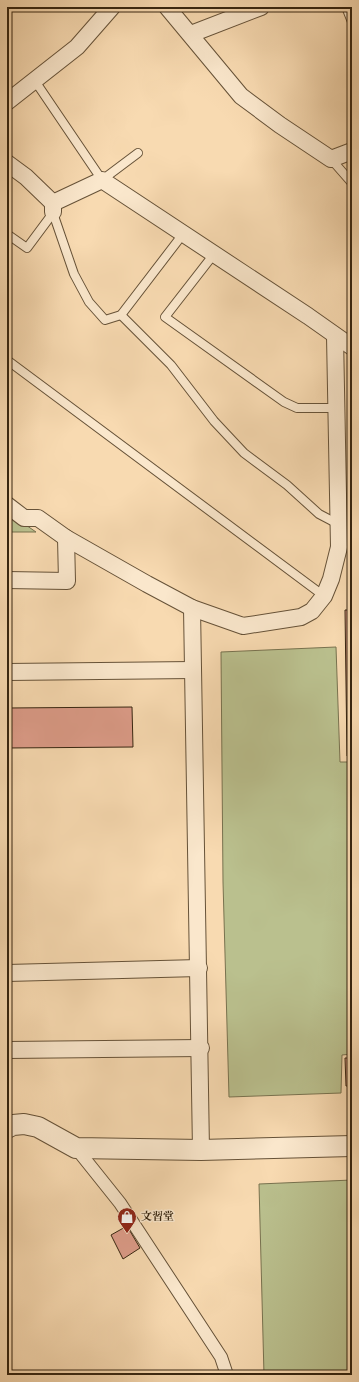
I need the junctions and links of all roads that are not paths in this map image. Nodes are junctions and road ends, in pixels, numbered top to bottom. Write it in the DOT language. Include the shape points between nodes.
graph roads {
  1 [pos="112,7"];
  2 [pos="167,7"];
  3 [pos="261,7"];
  4 [pos="346,7"];
  5 [pos="352,22"];
  6 [pos="191,34"];
  7 [pos="35,81"];
  8 [pos="7,102"];
  9 [pos="352,151"];
  10 [pos="138,152"];
  11 [pos="331,159"];
  12 [pos="7,163"];
  13 [pos="102,180"];
  14 [pos="352,183"];
  15 [pos="53,208"];
  16 [pos="7,234"];
  17 [pos="183,234"];
  18 [pos="214,254"];
  19 [pos="121,315"];
  20 [pos="335,336"];
  21 [pos="352,347"];
  22 [pos="7,360"];
  23 [pos="337,408"];
  24 [pos="7,505"];
  25 [pos="338,524"];
  26 [pos="66,538"];
  27 [pos="345,547"];
  28 [pos="7,580"];
  29 [pos="324,596"];
  30 [pos="192,608"];
  31 [pos="193,670"];
  32 [pos="7,672"];
  33 [pos="199,968"];
  34 [pos="7,973"];
  35 [pos="201,1048"];
  36 [pos="7,1050"];
  37 [pos="7,1128"];
  38 [pos="352,1146"];
  39 [pos="76,1148"];
  40 [pos="201,1150"];
  41 [pos="227,1375"];
  1 -- 7 [label="street" via="77,47"];
  2 -- 6 [label="street"];
  3 -- 6 [label="street"];
  4 -- 5 [label="lane"];
  6 -- 11 [label="street" via="241,96"];
  7 -- 8 [label="street"];
  7 -- 13 [label="lane"];
  9 -- 11 [label="street"];
  10 -- 13 [label="lane"];
  11 -- 14 [label="lane"];
  12 -- 15 [label="street" via="26,177"];
  13 -- 15 [label="street"];
  13 -- 17 [label="street"];
  15 -- 16 [label="lane" via="27,248"];
  15 -- 19 [label="lane" via="74,274 89,302 105,320"];
  17 -- 18 [label="street"];
  17 -- 19 [label="lane"];
  18 -- 20 [label="street"];
  18 -- 23 [label="lane" via="165,317 284,402 297,408"];
  19 -- 25 [label="lane" via="171,365 214,421 244,453 287,485 319,514"];
  20 -- 21 [label="street"];
  20 -- 23 [label="street"];
  22 -- 29 [label="lane"];
  23 -- 25 [label="street"];
  24 -- 26 [label="street" via="24,518 38,518"];
  25 -- 27 [label="street"];
  26 -- 28 [label="street" via="67,581"];
  26 -- 30 [label="street"];
  27 -- 29 [label="street"];
  29 -- 30 [label="street" via="312,611 301,617 243,626"];
  30 -- 31 [label="street"];
  31 -- 32 [label="street"];
  31 -- 33 [label="street"];
  33 -- 34 [label="street"];
  33 -- 35 [label="street"];
  35 -- 36 [label="street"];
  35 -- 40 [label="street"];
  37 -- 39 [label="street" via="13,1124 38,1127"];
  38 -- 40 [label="street"];
  39 -- 40 [label="street"];
  39 -- 41 [label="street" via="120,1203 221,1357"];
}
